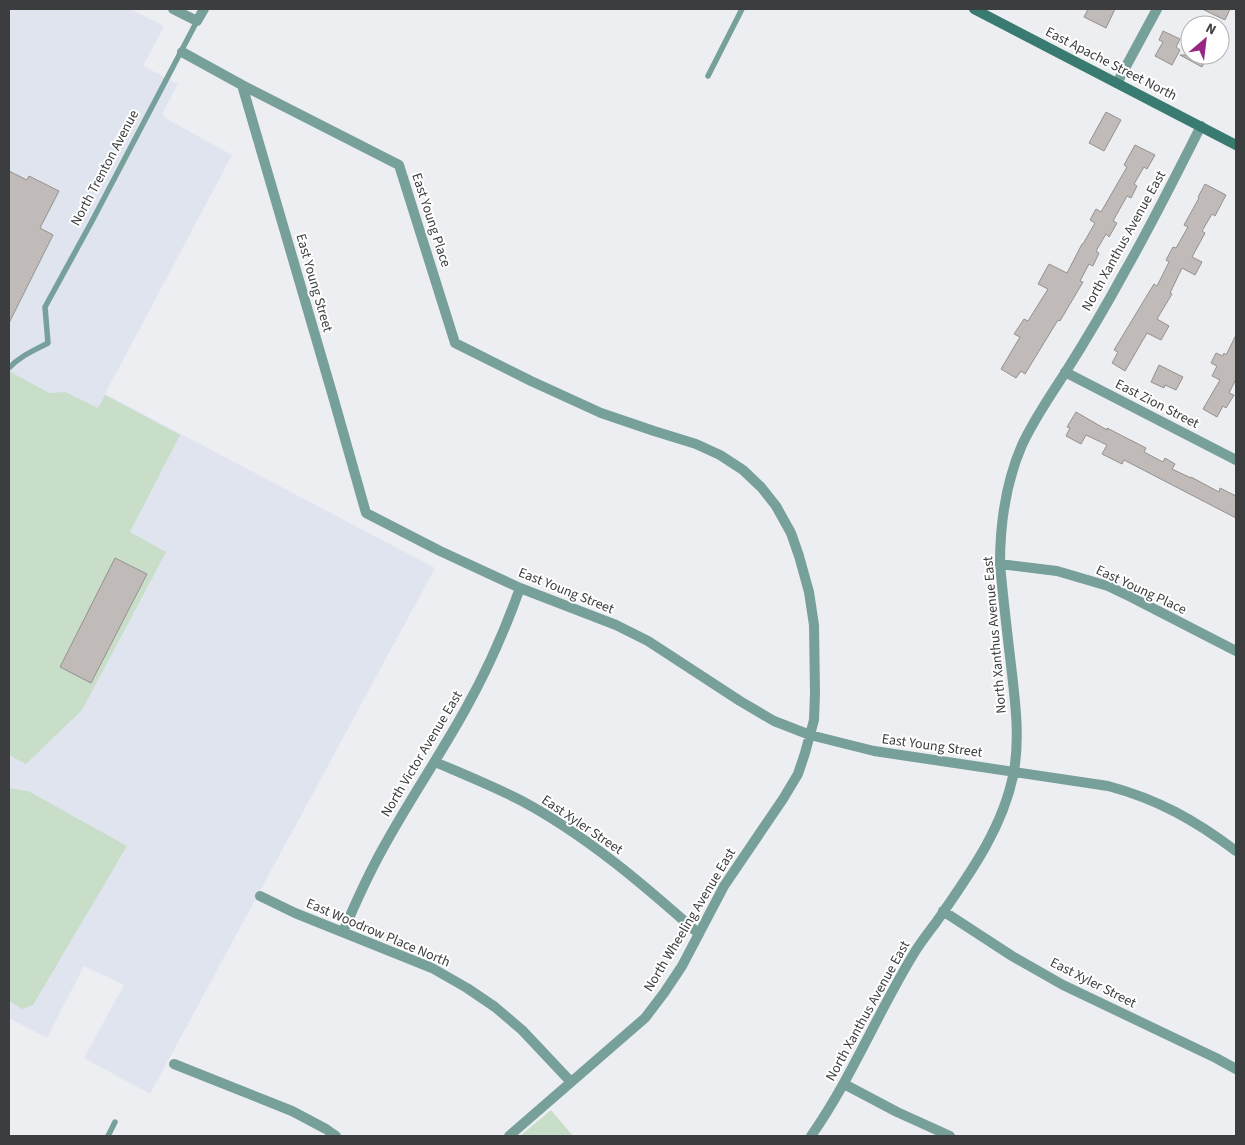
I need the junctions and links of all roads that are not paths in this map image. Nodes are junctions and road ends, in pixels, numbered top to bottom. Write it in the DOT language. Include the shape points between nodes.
graph roads {
  1 [pos="173,9"];
  2 [pos="204,9"];
  3 [pos="742,9"];
  4 [pos="974,9"];
  5 [pos="1157,9"];
  6 [pos="197,21"];
  7 [pos="182,52"];
  8 [pos="708,76"];
  9 [pos="1117,83"];
  10 [pos="242,84"];
  11 [pos="1200,126"];
  12 [pos="1236,145"];
  13 [pos="9,368"];
  14 [pos="1065,372"];
  15 [pos="531,381"];
  16 [pos="1236,459"];
  17 [pos="1000,564"];
  18 [pos="520,588"];
  19 [pos="1236,652"];
  20 [pos="810,735"];
  21 [pos="435,762"];
  22 [pos="1014,772"];
  23 [pos="1236,851"];
  24 [pos="260,896"];
  25 [pos="943,911"];
  26 [pos="342,932"];
  27 [pos="699,934"];
  28 [pos="174,1064"];
  29 [pos="1236,1069"];
  30 [pos="571,1082"];
  31 [pos="844,1084"];
  32 [pos="115,1122"];
  33 [pos="108,1136"];
  34 [pos="336,1136"];
  35 [pos="509,1136"];
  36 [pos="811,1136"];
  37 [pos="950,1136"];
  1 -- 6 [label="street"];
  2 -- 6 [label="street, North Trenton Avenue"];
  3 -- 8 [label="lane"];
  4 -- 9 [label="main road, East Apache Street North"];
  5 -- 9 [label="street"];
  6 -- 7 [label="lane, North Trenton Avenue"];
  7 -- 10 [label="street"];
  7 -- 13 [label="lane, North Trenton Avenue" via="45,307 48,343"];
  9 -- 11 [label="main road, East Apache Street North"];
  10 -- 15 [label="street, East Young Place" via="399,165 455,342"];
  10 -- 18 [label="street, East Young Street" via="366,513"];
  11 -- 12 [label="main road, East Apache Street North"];
  11 -- 14 [label="street, North Xanthus Avenue East" via="1126,271"];
  14 -- 16 [label="street, East Zion Street"];
  14 -- 17 [label="street, North Xanthus Avenue East" via="1022,445 1011,477 1003,511"];
  15 -- 20 [label="street, North Wheeling Avenue East" via="601,413 720,455 743,470 776,506 799,556 814,625 816,693"];
  17 -- 19 [label="street, East Young Place" via="1057,571 1108,586"];
  17 -- 22 [label="street, North Xanthus Avenue East" via="1016,708"];
  18 -- 20 [label="street, East Young Street" via="648,641 740,701"];
  18 -- 21 [label="street, North Victor Avenue East" via="491,660"];
  20 -- 22 [label="street, East Young Street" via="874,752"];
  20 -- 27 [label="street, North Wheeling Avenue East" via="798,774 724,886"];
  21 -- 26 [label="street, North Victor Avenue East" via="382,848"];
  21 -- 27 [label="street, East Xyler Street" via="522,801 572,832 615,863"];
  22 -- 23 [label="street, East Young Street" via="1130,792 1188,818"];
  22 -- 25 [label="street, North Xanthus Avenue East" via="997,825 977,863"];
  24 -- 26 [label="street, East Woodrow Place North"];
  25 -- 29 [label="street, East Xyler Street" via="1063,985"];
  25 -- 31 [label="street, North Xanthus Avenue East" via="884,1004"];
  26 -- 30 [label="street, East Woodrow Place North" via="432,968 467,988 522,1030"];
  27 -- 30 [label="street, North Wheeling Avenue East" via="682,966 645,1018"];
  28 -- 34 [label="street" via="292,1111"];
  30 -- 35 [label="street, North Wheeling Avenue East"];
  31 -- 36 [label="street, North Xanthus Avenue East"];
  31 -- 37 [label="street"];
  32 -- 33 [label="lane"];
}
